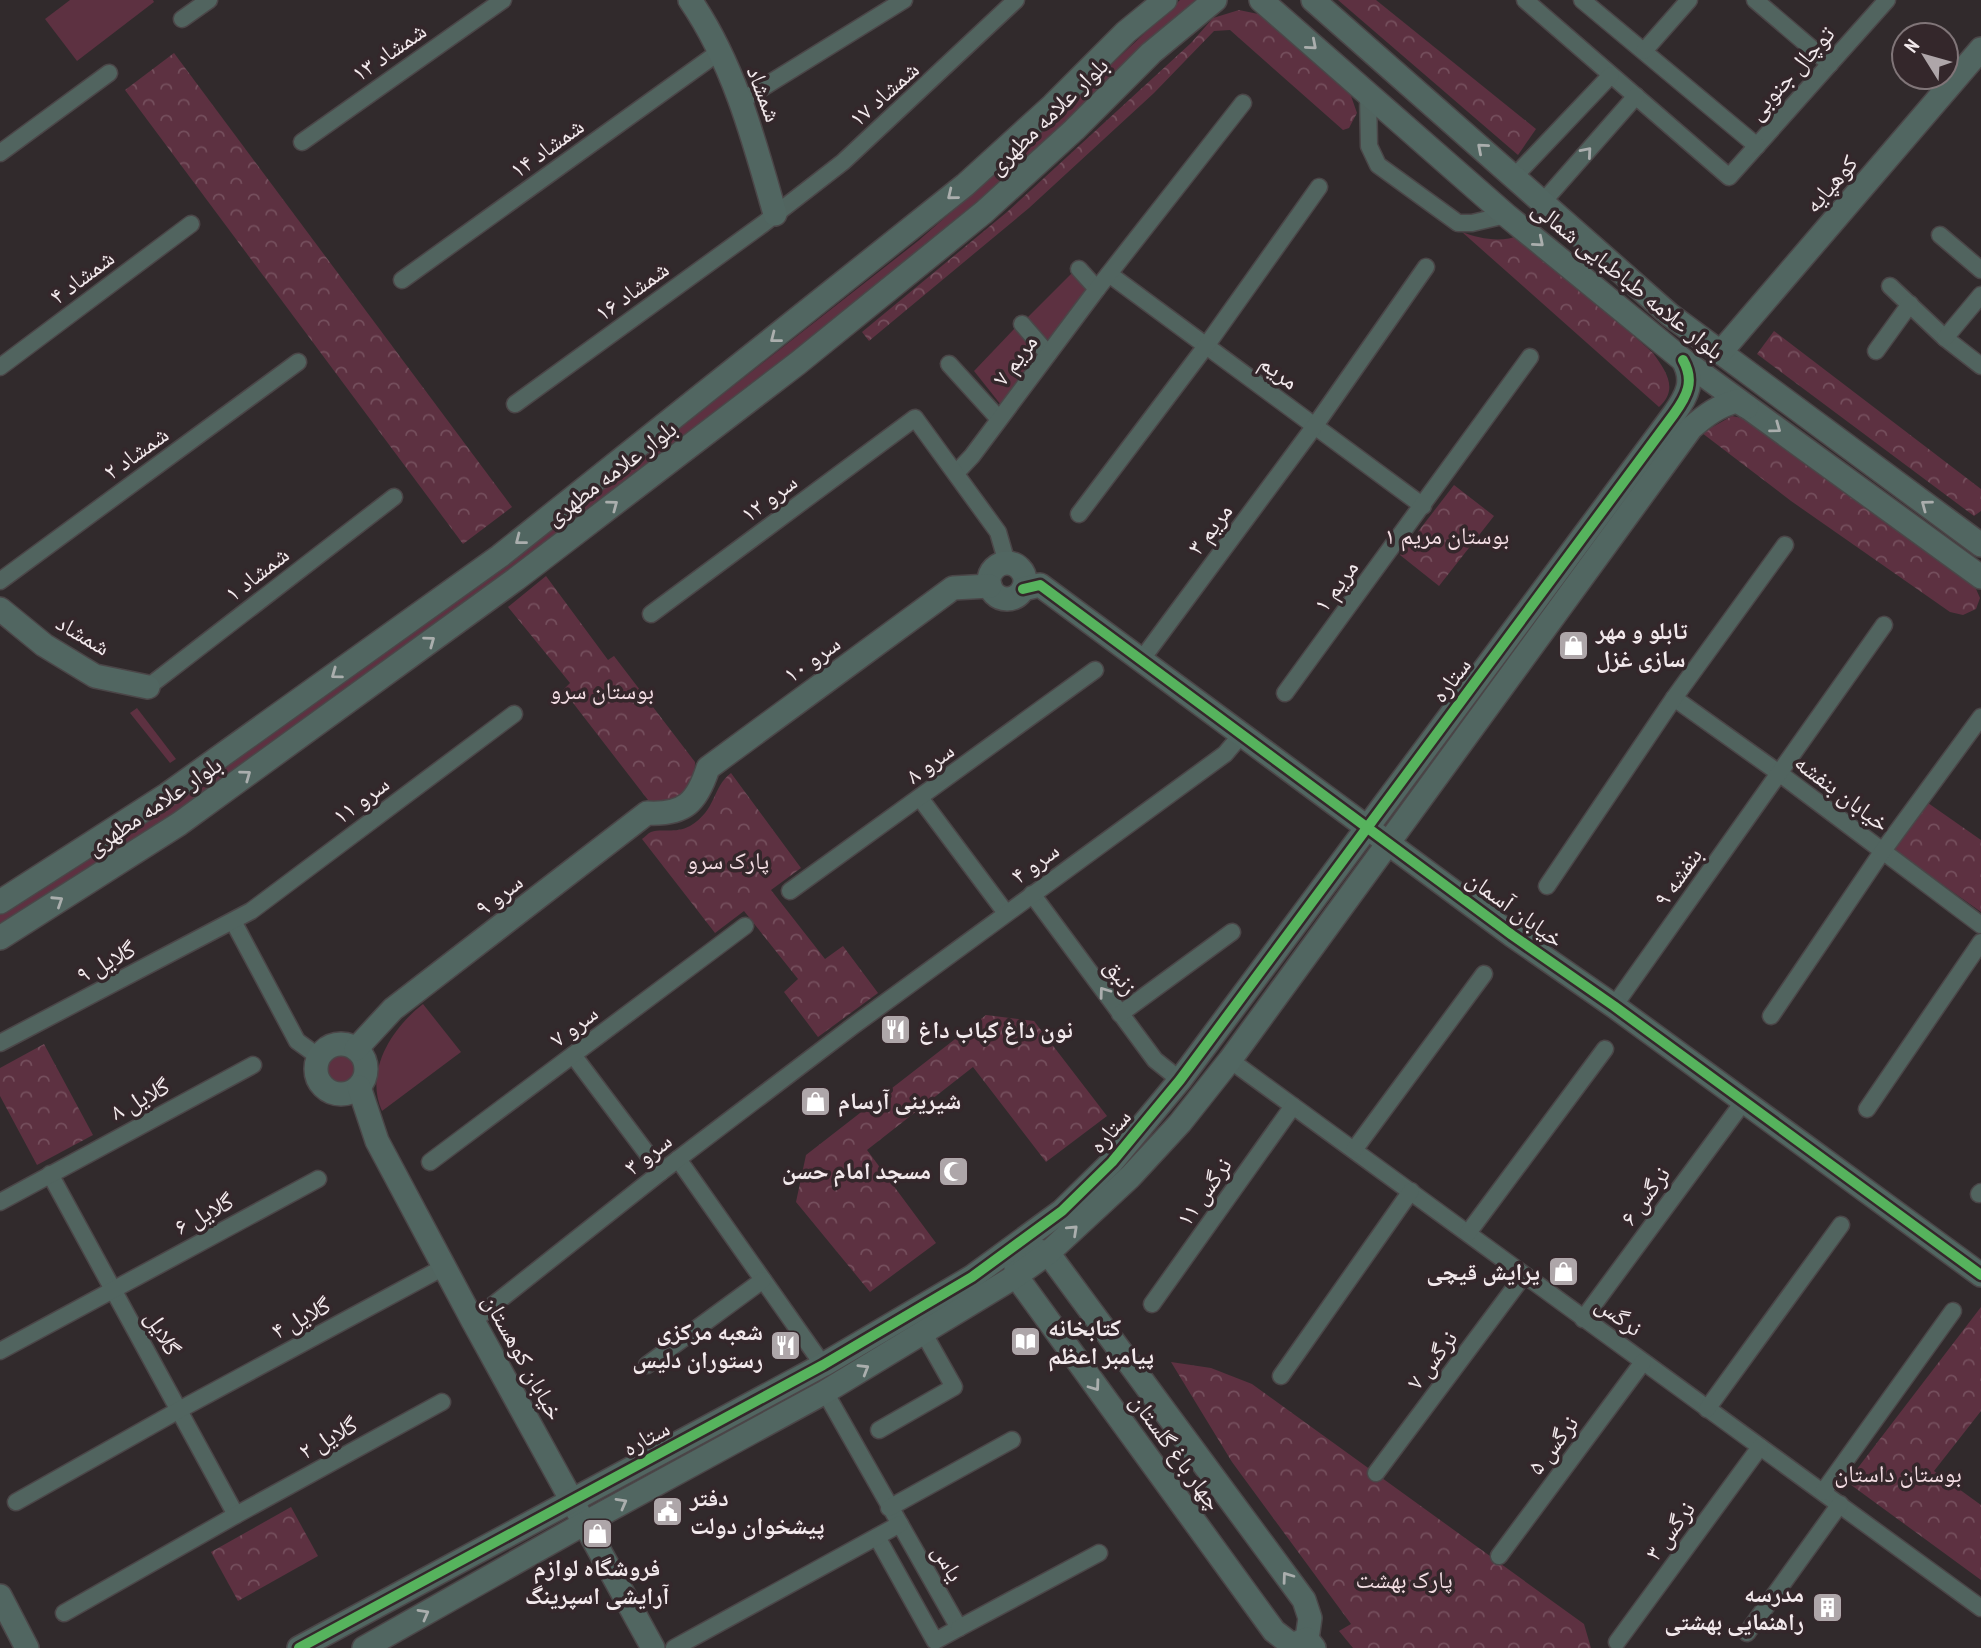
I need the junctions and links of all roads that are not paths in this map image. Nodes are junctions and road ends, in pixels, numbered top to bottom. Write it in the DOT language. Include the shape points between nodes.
graph roads {
  1 [pos="209,0"];
  2 [pos="503,0"];
  3 [pos="690,0"];
  4 [pos="904,0"];
  5 [pos="1016,0"];
  6 [pos="1165,0"];
  7 [pos="1215,0"];
  8 [pos="1261,0"];
  9 [pos="1313,0"];
  10 [pos="1525,0"];
  11 [pos="1582,0"];
  12 [pos="1689,0"];
  13 [pos="1755,0"];
  14 [pos="1887,0"];
  15 [pos="182,19"];
  16 [pos="1981,49"];
  17 [pos="1644,51"];
  18 [pos="719,52"];
  19 [pos="1829,64"];
  20 [pos="109,73"];
  21 [pos="1611,75"];
  22 [pos="1368,94"];
  23 [pos="1636,96"];
  24 [pos="741,102"];
  25 [pos="1243,103"];
  26 [pos="302,142"];
  27 [pos="1756,146"];
  28 [pos="0,153"];
  29 [pos="1514,177"];
  30 [pos="1319,187"];
  31 [pos="1542,203"];
  32 [pos="775,214"];
  33 [pos="1506,215"];
  34 [pos="191,224"];
  35 [pos="1940,235"];
  36 [pos="1426,267"];
  37 [pos="1079,269"];
  38 [pos="1981,270"];
  39 [pos="1109,274"];
  40 [pos="402,281"];
  41 [pos="1890,286"];
  42 [pos="1097,289"];
  43 [pos="1981,295"];
  44 [pos="1910,304"];
  45 [pos="1022,324"];
  46 [pos="1945,338"];
  47 [pos="1206,346"];
  48 [pos="1876,351"];
  49 [pos="1720,353"];
  50 [pos="1048,354"];
  51 [pos="1530,357"];
  52 [pos="1683,360"];
  53 [pos="298,362"];
  54 [pos="949,364"];
  55 [pos="1981,366"];
  56 [pos="0,367"];
  57 [pos="515,404"];
  58 [pos="1747,407"];
  59 [pos="999,419"];
  60 [pos="1683,421"];
  61 [pos="1314,427"];
  62 [pos="956,473"];
  63 [pos="394,497"];
  64 [pos="1423,506"];
  65 [pos="1079,514"];
  66 [pos="1980,543"];
  67 [pos="1785,545"];
  68 [pos="1007,563"];
  69 [pos="1981,576"];
  70 [pos="0,581"];
  71 [pos="990,586"];
  72 [pos="1023,589"];
  73 [pos="651,614"];
  74 [pos="4,620"];
  75 [pos="1884,625"];
  76 [pos="1142,659"];
  77 [pos="1095,670"];
  78 [pos="148,687"];
  79 [pos="1285,693"];
  80 [pos="1674,698"];
  81 [pos="514,714"];
  82 [pos="1981,717"];
  83 [pos="1242,734"];
  84 [pos="1779,774"];
  85 [pos="920,798"];
  86 [pos="686,806"];
  87 [pos="1368,827"];
  88 [pos="1390,842"];
  89 [pos="1882,852"];
  90 [pos="1547,886"];
  91 [pos="790,891"];
  92 [pos="1031,894"];
  93 [pos="0,902"];
  94 [pos="1006,913"];
  95 [pos="233,921"];
  96 [pos="1981,925"];
  97 [pos="745,926"];
  98 [pos="1232,932"];
  99 [pos="0,938"];
  100 [pos="1981,942"];
  101 [pos="1484,974"];
  102 [pos="1614,1006"];
  103 [pos="1120,1014"];
  104 [pos="1772,1016"];
  105 [pos="853,1026"];
  106 [pos="0,1043"];
  107 [pos="356,1049"];
  108 [pos="1605,1049"];
  109 [pos="573,1055"];
  110 [pos="319,1057"];
  111 [pos="1230,1060"];
  112 [pos="253,1065"];
  113 [pos="1180,1080"];
  114 [pos="359,1087"];
  115 [pos="1744,1101"];
  116 [pos="1293,1106"];
  117 [pos="1867,1109"];
  118 [pos="1354,1150"];
  119 [pos="678,1159"];
  120 [pos="430,1163"];
  121 [pos="661,1172"];
  122 [pos="50,1174"];
  123 [pos="317,1179"];
  124 [pos="1411,1191"];
  125 [pos="0,1202"];
  126 [pos="1841,1225"];
  127 [pos="1468,1233"];
  128 [pos="1016,1245"];
  129 [pos="1048,1253"];
  130 [pos="444,1267"];
  131 [pos="1524,1275"];
  132 [pos="1981,1275"];
  133 [pos="1016,1276"];
  134 [pos="764,1280"];
  135 [pos="113,1289"];
  136 [pos="1152,1304"];
  137 [pos="1953,1311"];
  138 [pos="1583,1319"];
  139 [pos="473,1321"];
  140 [pos="923,1332"];
  141 [pos="0,1351"];
  142 [pos="1643,1362"];
  143 [pos="647,1365"];
  144 [pos="823,1365"];
  145 [pos="1281,1376"];
  146 [pos="825,1392"];
  147 [pos="442,1402"];
  148 [pos="179,1409"];
  149 [pos="1707,1409"];
  150 [pos="879,1430"];
  151 [pos="1012,1440"];
  152 [pos="1760,1447"];
  153 [pos="1376,1473"];
  154 [pos="1823,1492"];
  155 [pos="16,1502"];
  156 [pos="573,1502"];
  157 [pos="1840,1504"];
  158 [pos="889,1508"];
  159 [pos="236,1515"];
  160 [pos="585,1523"];
  161 [pos="900,1524"];
  162 [pos="877,1537"];
  163 [pos="1100,1553"];
  164 [pos="1499,1556"];
  165 [pos="0,1596"];
  166 [pos="1981,1608"];
  167 [pos="65,1613"];
  168 [pos="959,1628"];
  169 [pos="1747,1633"];
  170 [pos="1617,1642"];
  171 [pos="1304,1644"];
  172 [pos="27,1648"];
  173 [pos="299,1648"];
  174 [pos="364,1648"];
  175 [pos="653,1648"];
  176 [pos="674,1648"];
  1 -- 15 [label="street"];
  2 -- 26 [label="street, شمشاد ۱۳"];
  3 -- 18 [label="street, شمشاد"];
  4 -- 24 [label="street"];
  5 -- 32 [label="street, شمشاد ۱۷" via="843,162"];
  6 -- 93 [label="street, بلوار علامه مطهری, one-way" via="965,185 500,556 165,796"];
  99 -- 7 [label="street, بلوار علامه مطهری, one-way" via="179,824 516,579 798,363 984,212 1151,53"];
  8 -- 22 [label="street, بلوار علامه طباطبایی شمالی, one-way"];
  29 -- 9 [label="street, بلوار علامه طباطبایی شمالی, one-way"];
  10 -- 21 [label="street"];
  11 -- 17 [label="street"];
  12 -- 17 [label="street"];
  13 -- 19 [label="street"];
  14 -- 19 [label="street, توچال جنوبی"];
  16 -- 49 [label="street, کوهپایه"];
  17 -- 27 [label="street"];
  18 -- 24 [label="street, شمشاد"];
  18 -- 40 [label="street, شمشاد ۱۴"];
  19 -- 27 [label="street, توچال جنوبی"];
  20 -- 28 [label="street"];
  21 -- 23 [label="street"];
  21 -- 29 [label="street"];
  22 -- 33 [label="street, بلوار علامه طباطبایی شمالی"];
  22 -- 33 [label="street" via="1369,146 1378,165 1458,223"];
  23 -- 27 [label="street, توچال جنوبی" via="1729,177"];
  31 -- 23 [label="street, one-way"];
  24 -- 32 [label="street, شمشاد"];
  25 -- 39 [label="street, مریم ۷"];
  29 -- 31 [label="street, بلوار علامه طباطبایی شمالی"];
  30 -- 47 [label="street"];
  31 -- 49 [label="street, بلوار علامه طباطبایی شمالی"];
  32 -- 57 [label="street, شمشاد ۱۶"];
  33 -- 52 [label="street, بلوار علامه طباطبایی شمالی, one-way"];
  34 -- 56 [label="street, شمشاد ۴"];
  35 -- 38 [label="street"];
  36 -- 61 [label="street, مریم ۳"];
  37 -- 42 [label="street"];
  39 -- 42 [label="street, مریم ۷"];
  39 -- 47 [label="street, مریم"];
  41 -- 44 [label="street"];
  42 -- 50 [label="street, مریم ۷"];
  43 -- 46 [label="street"];
  44 -- 46 [label="street"];
  44 -- 48 [label="street"];
  45 -- 50 [label="street"];
  46 -- 55 [label="street"];
  47 -- 61 [label="street, مریم"];
  47 -- 65 [label="street"];
  66 -- 49 [label="street, بلوار علامه طباطبایی شمالی, one-way"];
  50 -- 59 [label="street, مریم ۷"];
  51 -- 64 [label="street, مریم ۱"];
  52 -- 58 [label="street, بلوار علامه طباطبایی شمالی"];
  52 -- 60 [label="street, ستاره" via="1690,371"];
  53 -- 70 [label="street, شمشاد ۲"];
  54 -- 59 [label="street"];
  58 -- 60 [label="street, ستاره" via="1737,401"];
  58 -- 69 [label="street, بلوار علامه طباطبایی شمالی, one-way"];
  59 -- 62 [label="street, مریم ۷"];
  60 -- 87 [label="street, ستاره"];
  60 -- 88 [label="street, ستاره"];
  61 -- 64 [label="street, مریم"];
  61 -- 76 [label="street, مریم ۳"];
  62 -- 68 [label="street" via="998,533"];
  62 -- 73 [label="street, سرو ۱۲" via="915,418"];
  63 -- 78 [label="street, شمشاد ۱"];
  64 -- 79 [label="street, مریم ۱"];
  66 -- 69 [label="street"];
  67 -- 80 [label="street"];
  68 -- 71 [label="street" via="992,570"];
  68 -- 72 [label="street" via="1023,571"];
  71 -- 72 [label="street" via="1003,598 1014,597"];
  71 -- 86 [label="street, سرو ۱۰" via="953,588 708,768 701,791"];
  72 -- 76 [label="street, خیابان آسمان" via="1040,585"];
  74 -- 78 [label="street, شمشاد" via="95,676"];
  75 -- 84 [label="street, بنفشه ۹"];
  76 -- 83 [label="street, خیابان آسمان"];
  77 -- 85 [label="street, سرو ۸"];
  80 -- 84 [label="street, خیابان بنفشه"];
  80 -- 90 [label="street"];
  81 -- 95 [label="street, سرو ۱۱"];
  82 -- 89 [label="street"];
  83 -- 87 [label="street, خیابان آسمان"];
  83 -- 92 [label="street, سرو ۴" via="1225,754"];
  84 -- 89 [label="street, خیابان بنفشه"];
  84 -- 102 [label="street, بنفشه ۹"];
  85 -- 91 [label="street, سرو ۸"];
  85 -- 94 [label="street"];
  86 -- 107 [label="street, سرو ۹" via="664,814 647,813 393,1009"];
  87 -- 88 [label="street, خیابان آسمان"];
  87 -- 113 [label="street, ستاره"];
  88 -- 102 [label="street, خیابان آسمان"];
  88 -- 111 [label="street, ستاره"];
  89 -- 96 [label="street, خیابان بنفشه"];
  89 -- 104 [label="street"];
  92 -- 94 [label="street, سرو ۴"];
  103 -- 92 [label="street, زنبق, one-way"];
  94 -- 105 [label="street, سرو ۴"];
  95 -- 106 [label="street, گلایل ۹"];
  95 -- 110 [label="street" via="297,1041"];
  97 -- 109 [label="street, سرو ۷"];
  98 -- 103 [label="street"];
  100 -- 117 [label="street"];
  101 -- 118 [label="street"];
  102 -- 115 [label="street, خیابان آسمان"];
  103 -- 113 [label="street, زنبق" via="1155,1060"];
  105 -- 119 [label="street, سرو ۳"];
  107 -- 110 [label="street" via="340,1044"];
  107 -- 114 [label="street" via="366,1071"];
  108 -- 127 [label="street"];
  109 -- 120 [label="street, سرو ۷"];
  109 -- 121 [label="street"];
  110 -- 114 [label="street" via="316,1072 322,1087 337,1094"];
  111 -- 116 [label="street, نرگس"];
  129 -- 111 [label="street, ستاره, one-way" via="1180,1124"];
  112 -- 122 [label="street, گلایل ۸"];
  113 -- 128 [label="street, ستاره" via="1112,1162 1062,1211"];
  114 -- 130 [label="street, خیابان کوهستان" via="377,1141"];
  115 -- 132 [label="street, خیابان آسمان"];
  115 -- 138 [label="street, نرگس ۶"];
  116 -- 118 [label="street, نرگس"];
  116 -- 136 [label="street, نرگس ۱۱"];
  118 -- 124 [label="street, نرگس"];
  119 -- 121 [label="street, سرو ۳"];
  119 -- 134 [label="street"];
  121 -- 139 [label="street, سرو ۳"];
  122 -- 125 [label="street, گلایل ۸"];
  122 -- 135 [label="street, گلایل"];
  123 -- 135 [label="street, گلایل ۶"];
  124 -- 127 [label="street, نرگس"];
  124 -- 145 [label="street"];
  126 -- 149 [label="street"];
  127 -- 131 [label="street, نرگس"];
  128 -- 129 [label="street"];
  128 -- 133 [label="street"];
  128 -- 144 [label="street, ستاره" via="972,1277"];
  129 -- 133 [label="street, ستاره"];
  171 -- 129 [label="street, چهار باغ گلستان, one-way" via="1310,1618 1304,1600"];
  130 -- 139 [label="street, خیابان کوهستان"];
  130 -- 148 [label="street, گلایل ۴"];
  131 -- 138 [label="street, نرگس"];
  131 -- 153 [label="street, نرگس ۷"];
  133 -- 140 [label="street, ستاره"];
  133 -- 171 [label="street, چهار باغ گلستان, one-way" via="1274,1631"];
  134 -- 143 [label="street"];
  134 -- 144 [label="street"];
  135 -- 141 [label="street, گلایل ۶"];
  135 -- 148 [label="street, گلایل"];
  137 -- 154 [label="street"];
  138 -- 142 [label="street, نرگس"];
  139 -- 156 [label="street, خیابان کوهستان"];
  146 -- 140 [label="street, ستاره, one-way"];
  140 -- 150 [label="street" via="954,1387"];
  142 -- 149 [label="street, نرگس"];
  142 -- 164 [label="street, نرگس ۵"];
  144 -- 156 [label="street, ستاره"];
  146 -- 158 [label="street, یاس"];
  160 -- 146 [label="street, ستاره, one-way"];
  147 -- 159 [label="street, گلایل ۲"];
  148 -- 155 [label="street, گلایل ۴"];
  148 -- 159 [label="street, گلایل"];
  149 -- 152 [label="street, نرگس"];
  151 -- 158 [label="street"];
  152 -- 154 [label="street, نرگس"];
  152 -- 170 [label="street, نرگس ۳"];
  154 -- 157 [label="street, نرگس"];
  156 -- 160 [label="street, خیابان کوهستان"];
  156 -- 173 [label="street, ستاره"];
  157 -- 166 [label="street, نرگس"];
  157 -- 169 [label="street"];
  158 -- 161 [label="street, یاس"];
  159 -- 167 [label="street, گلایل ۲"];
  174 -- 160 [label="street, ستاره, one-way"];
  160 -- 175 [label="street, خیابان کوهستان"];
  161 -- 162 [label="street"];
  161 -- 168 [label="street, یاس"];
  162 -- 168 [label="street, یاس" via="935,1641"];
  162 -- 176 [label="street"];
  163 -- 168 [label="street"];
  165 -- 172 [label="street"];
}
